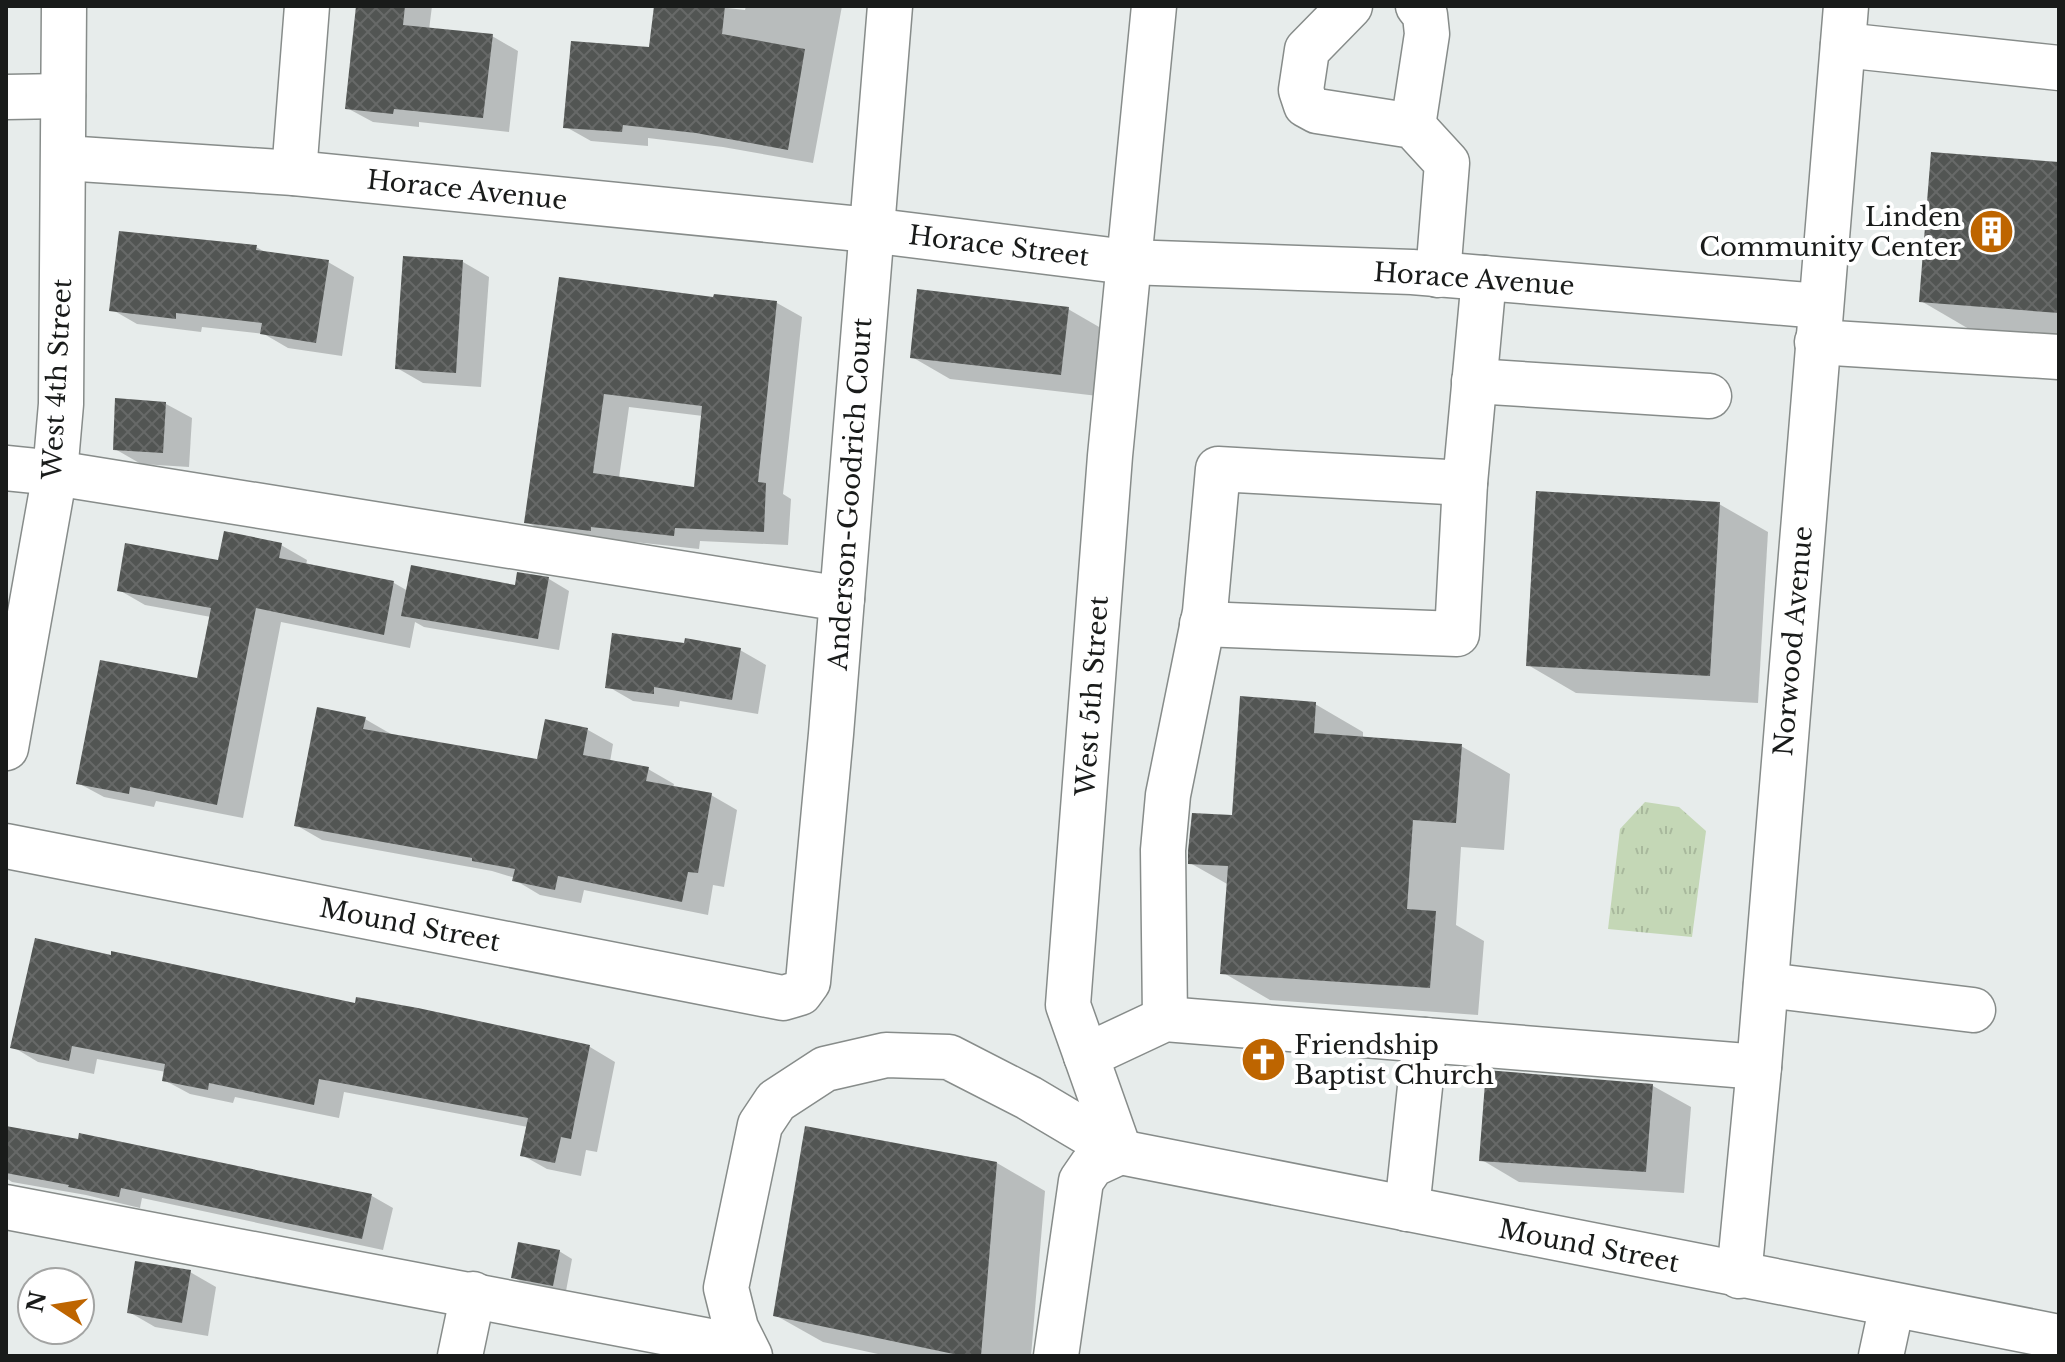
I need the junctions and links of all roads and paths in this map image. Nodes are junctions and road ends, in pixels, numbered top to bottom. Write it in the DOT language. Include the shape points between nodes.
graph roads {
  1 [pos="64,6"];
  2 [pos="307,6"];
  3 [pos="890,6"];
  4 [pos="1154,6"];
  5 [pos="1350,6"];
  6 [pos="1418,6"];
  7 [pos="1844,26"];
  8 [pos="2059,68"];
  9 [pos="63,96"];
  10 [pos="6,97"];
  11 [pos="1413,126"];
  12 [pos="64,158"];
  13 [pos="294,173"];
  14 [pos="870,230"];
  15 [pos="1127,262"];
  16 [pos="1425,274"];
  17 [pos="1484,278"];
  18 [pos="1818,324"];
  19 [pos="2059,357"];
  20 [pos="1474,381"];
  21 [pos="1709,396"];
  22 [pos="6,468"];
  23 [pos="55,473"];
  24 [pos="1465,483"];
  25 [pos="842,599"];
  26 [pos="1202,624"];
  27 [pos="6,748"];
  28 [pos="6,846"];
  29 [pos="808,982"];
  30 [pos="1766,985"];
  31 [pos="1973,1010"];
  32 [pos="1165,1019"];
  33 [pos="1425,1040"];
  34 [pos="1086,1056"];
  35 [pos="1759,1067"];
  36 [pos="1120,1152"];
  37 [pos="6,1207"];
  38 [pos="1407,1209"];
  39 [pos="1739,1276"];
  40 [pos="473,1294"];
  41 [pos="1892,1305"];
  42 [pos="2059,1337"];
  43 [pos="460,1356"];
  44 [pos="738,1356"];
  45 [pos="750,1356"];
  46 [pos="1056,1356"];
  47 [pos="1881,1356"];
  1 -- 9 [label="street, West 4th Street"];
  2 -- 13 [label="street"];
  3 -- 14 [label="street, Anderson-Goodrich Court"];
  4 -- 15 [label="street, West 5th Street"];
  5 -- 11 [label="street" via="1307,50 1301,90 1306,105"];
  6 -- 11 [label="street" via="1427,34"];
  7 -- 8 [label="street"];
  7 -- 18 [label="street, Norwood Avenue"];
  9 -- 10 [label="street"];
  9 -- 12 [label="street, West 4th Street"];
  11 -- 16 [label="street" via="1447,163"];
  12 -- 13 [label="street, Horace Avenue"];
  12 -- 23 [label="street, West 4th Street" via="61,404"];
  13 -- 14 [label="street, Horace Avenue"];
  14 -- 15 [label="street, Horace Street"];
  14 -- 25 [label="street, Anderson-Goodrich Court"];
  15 -- 16 [label="street, Horace Avenue"];
  15 -- 34 [label="street, West 5th Street" via="1068,1005"];
  16 -- 17 [label="street, Horace Avenue"];
  17 -- 18 [label="street, Horace Avenue"];
  17 -- 20 [label="street"];
  18 -- 19 [label="street, Horace Avenue"];
  18 -- 30 [label="street, Norwood Avenue"];
  20 -- 21 [label="street"];
  20 -- 24 [label="street"];
  22 -- 23 [label="street"];
  23 -- 25 [label="street"];
  23 -- 27 [label="street, West 4th Street"];
  24 -- 26 [label="street" via="1218,469"];
  24 -- 26 [label="street" via="1457,634"];
  25 -- 29 [label="street, Anderson-Goodrich Court"];
  26 -- 32 [label="street" via="1168,795 1163,850"];
  28 -- 29 [label="street, Mound Street" via="783,998 800,993"];
  30 -- 31 [label="street"];
  30 -- 35 [label="street, Norwood Avenue"];
  32 -- 33 [label="street"];
  32 -- 34 [label="street"];
  33 -- 35 [label="street"];
  33 -- 38 [label="street"];
  34 -- 36 [label="street, West 5th Street"];
  35 -- 39 [label="street, Norwood Avenue"];
  36 -- 38 [label="street, Mound Street"];
  36 -- 45 [label="street, Mound Street" via="949,1057 886,1055 825,1069 776,1101 760,1125 726,1288"];
  36 -- 46 [label="street" via="1092,1165 1081,1181"];
  37 -- 40 [label="street"];
  38 -- 39 [label="street, Mound Street"];
  39 -- 41 [label="street, Mound Street"];
  40 -- 43 [label="street"];
  40 -- 44 [label="street" via="710,1341"];
  41 -- 42 [label="street, Mound Street"];
  41 -- 47 [label="street"];
}
